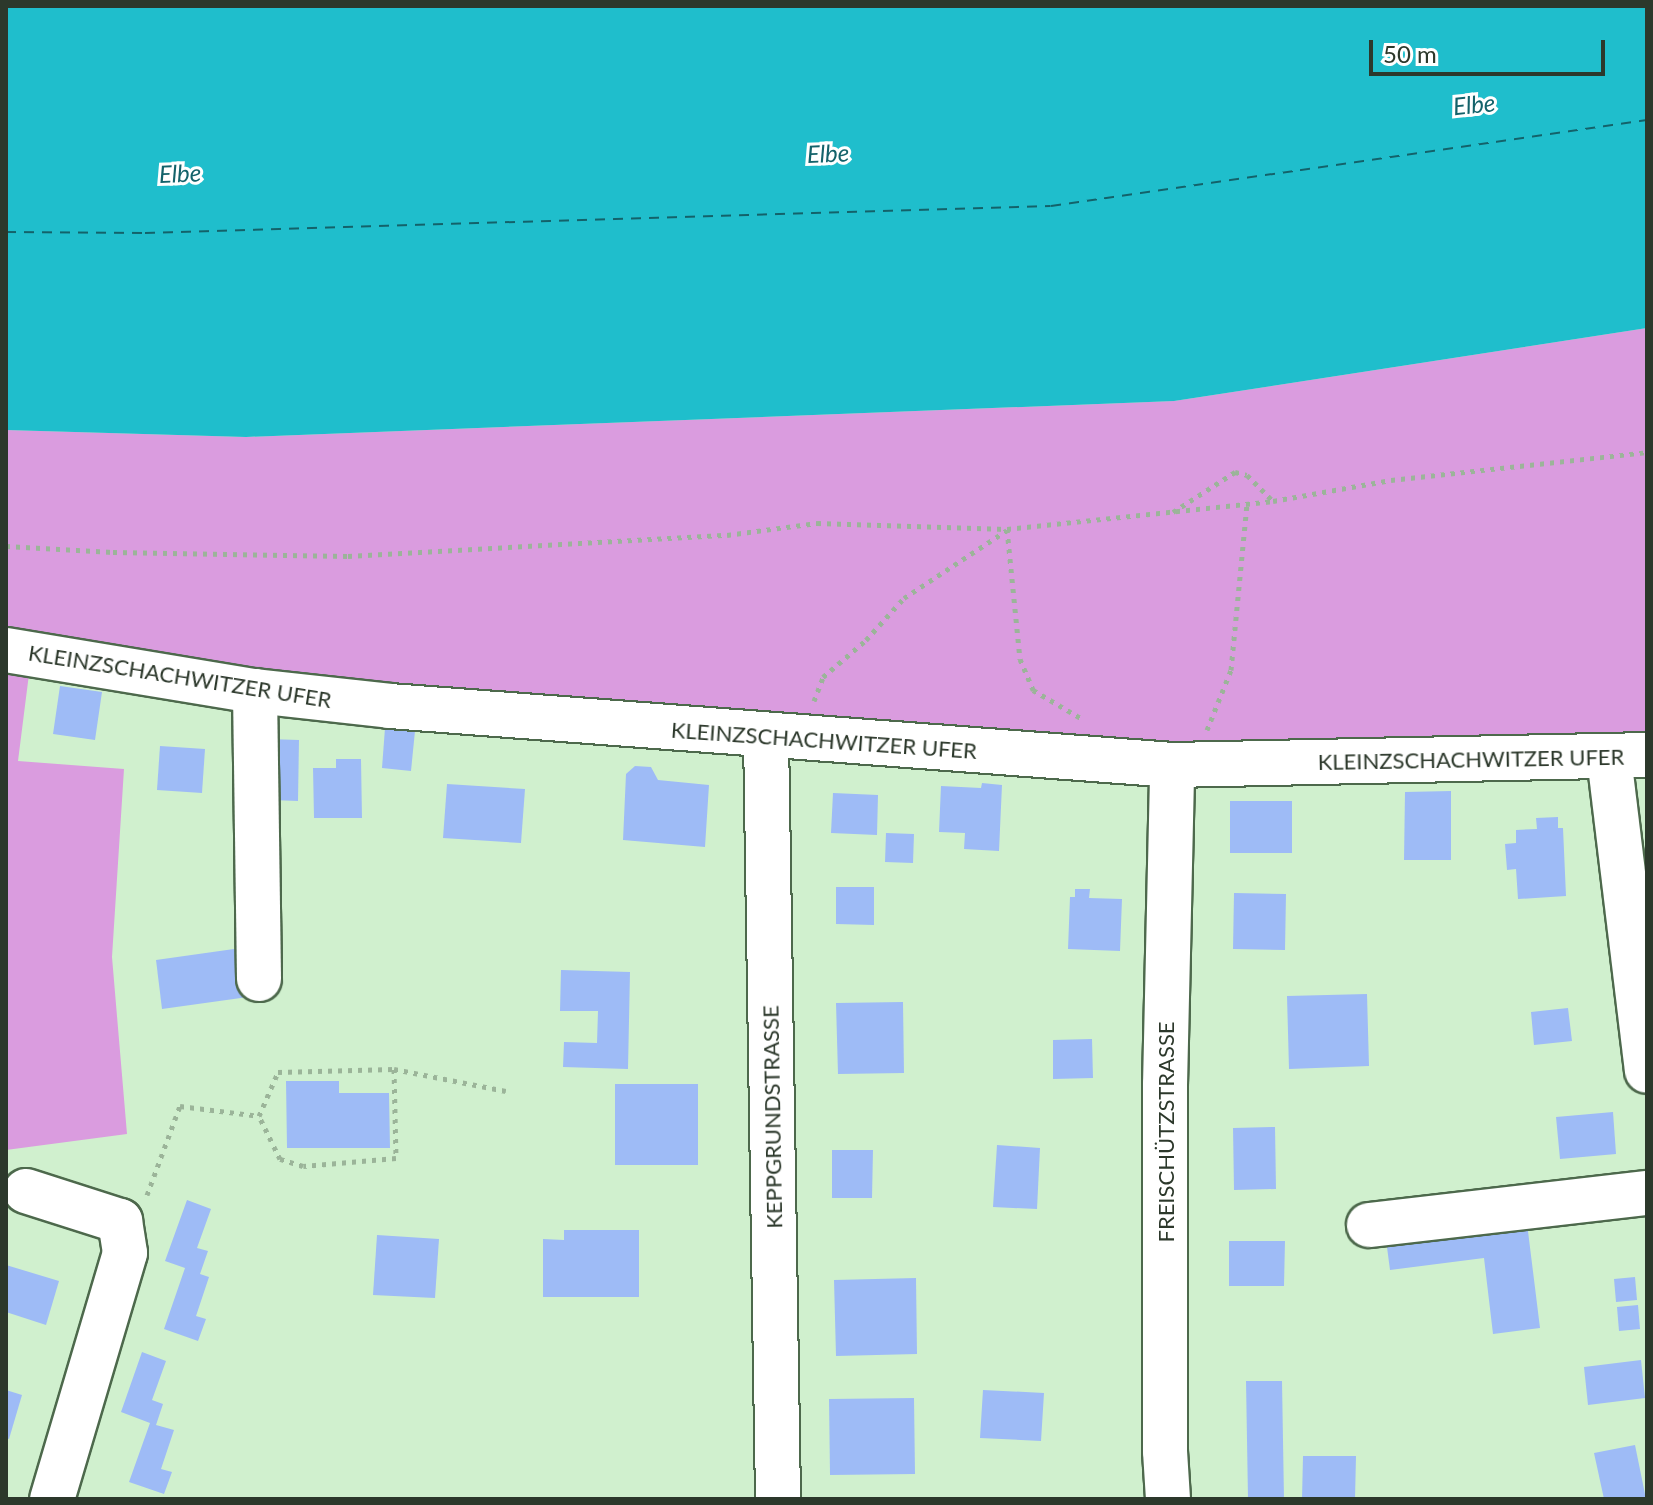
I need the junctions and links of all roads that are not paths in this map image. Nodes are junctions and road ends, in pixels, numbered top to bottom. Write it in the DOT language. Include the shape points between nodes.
graph roads {
  1 [pos="6,650"];
  2 [pos="255,691"];
  3 [pos="783,736"];
  4 [pos="1628,756"];
  5 [pos="1185,765"];
  6 [pos="259,979"];
  7 [pos="1647,1071"];
  8 [pos="26,1191"];
  9 [pos="1647,1193"];
  10 [pos="1369,1225"];
  11 [pos="52,1499"];
  12 [pos="778,1499"];
  13 [pos="1168,1499"];
  1 -- 2 [label="street, KLEINZSCHACHWITZER UFER"];
  2 -- 3 [label="street, KLEINZSCHACHWITZER UFER"];
  2 -- 6 [label="street"];
  3 -- 5 [label="street, KLEINZSCHACHWITZER UFER"];
  3 -- 12 [label="street, KEPPGRUNDSTRASSE"];
  4 -- 5 [label="street, KLEINZSCHACHWITZER UFER"];
  4 -- 7 [label="street"];
  5 -- 13 [label="street, FREISCHÜTZSTRASSE" via="1165,1085"];
  8 -- 11 [label="street" via="120,1221 125,1253"];
  9 -- 10 [label="street"];
}
